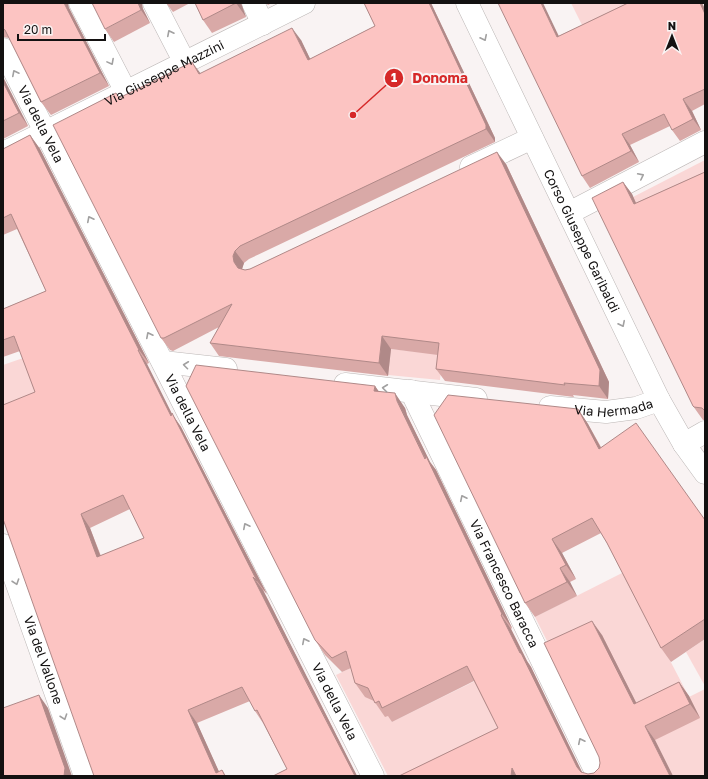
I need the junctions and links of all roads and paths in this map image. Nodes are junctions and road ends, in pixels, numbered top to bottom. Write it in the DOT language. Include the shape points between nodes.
graph roads {
  1 [pos="80,3"];
  2 [pos="154,3"];
  3 [pos="253,3"];
  4 [pos="304,3"];
  5 [pos="467,3"];
  6 [pos="263,24"];
  7 [pos="3,49"];
  8 [pos="185,63"];
  9 [pos="126,92"];
  10 [pos="46,132"];
  11 [pos="532,138"];
  12 [pos="705,142"];
  13 [pos="3,153"];
  14 [pos="454,175"];
  15 [pos="569,213"];
  16 [pos="162,362"];
  17 [pos="247,372"];
  18 [pos="325,381"];
  19 [pos="411,392"];
  20 [pos="659,400"];
  21 [pos="497,401"];
  22 [pos="528,405"];
  23 [pos="705,432"];
  24 [pos="684,444"];
  25 [pos="705,473"];
  26 [pos="3,545"];
  27 [pos="85,776"];
  28 [pos="373,776"];
  29 [pos="598,776"];
  1 -- 9 [label="street, one-way"];
  8 -- 2 [label="street, one-way"];
  3 -- 6 [label="street"];
  4 -- 6 [label="street, Via Giuseppe Mazzini"];
  5 -- 11 [label="street, Corso Giuseppe Garibaldi, one-way"];
  6 -- 8 [label="street, Via Giuseppe Mazzini"];
  10 -- 7 [label="street, Via della Vela, one-way"];
  8 -- 9 [label="street, Via Giuseppe Mazzini"];
  9 -- 10 [label="street, Via Giuseppe Mazzini"];
  10 -- 13 [label="street, Via Giuseppe Mazzini"];
  16 -- 10 [label="street, Via della Vela, one-way"];
  11 -- 14 [label="street"];
  11 -- 15 [label="street, Corso Giuseppe Garibaldi"];
  15 -- 12 [label="street, one-way"];
  15 -- 20 [label="street, Corso Giuseppe Garibaldi, one-way"];
  17 -- 16 [label="street, one-way"];
  28 -- 16 [label="street, Via della Vela, one-way"];
  19 -- 18 [label="street, one-way"];
  19 -- 21 [label="street"];
  29 -- 19 [label="street, Via Francesco Baracca, one-way"];
  20 -- 22 [label="street, Via Hermada" via="636,408 606,412"];
  20 -- 24 [label="street, Corso Giuseppe Garibaldi"];
  23 -- 24 [label="street"];
  24 -- 25 [label="street, Corso Giuseppe Garibaldi"];
  26 -- 27 [label="street, Via del Vallone, one-way"];
}
